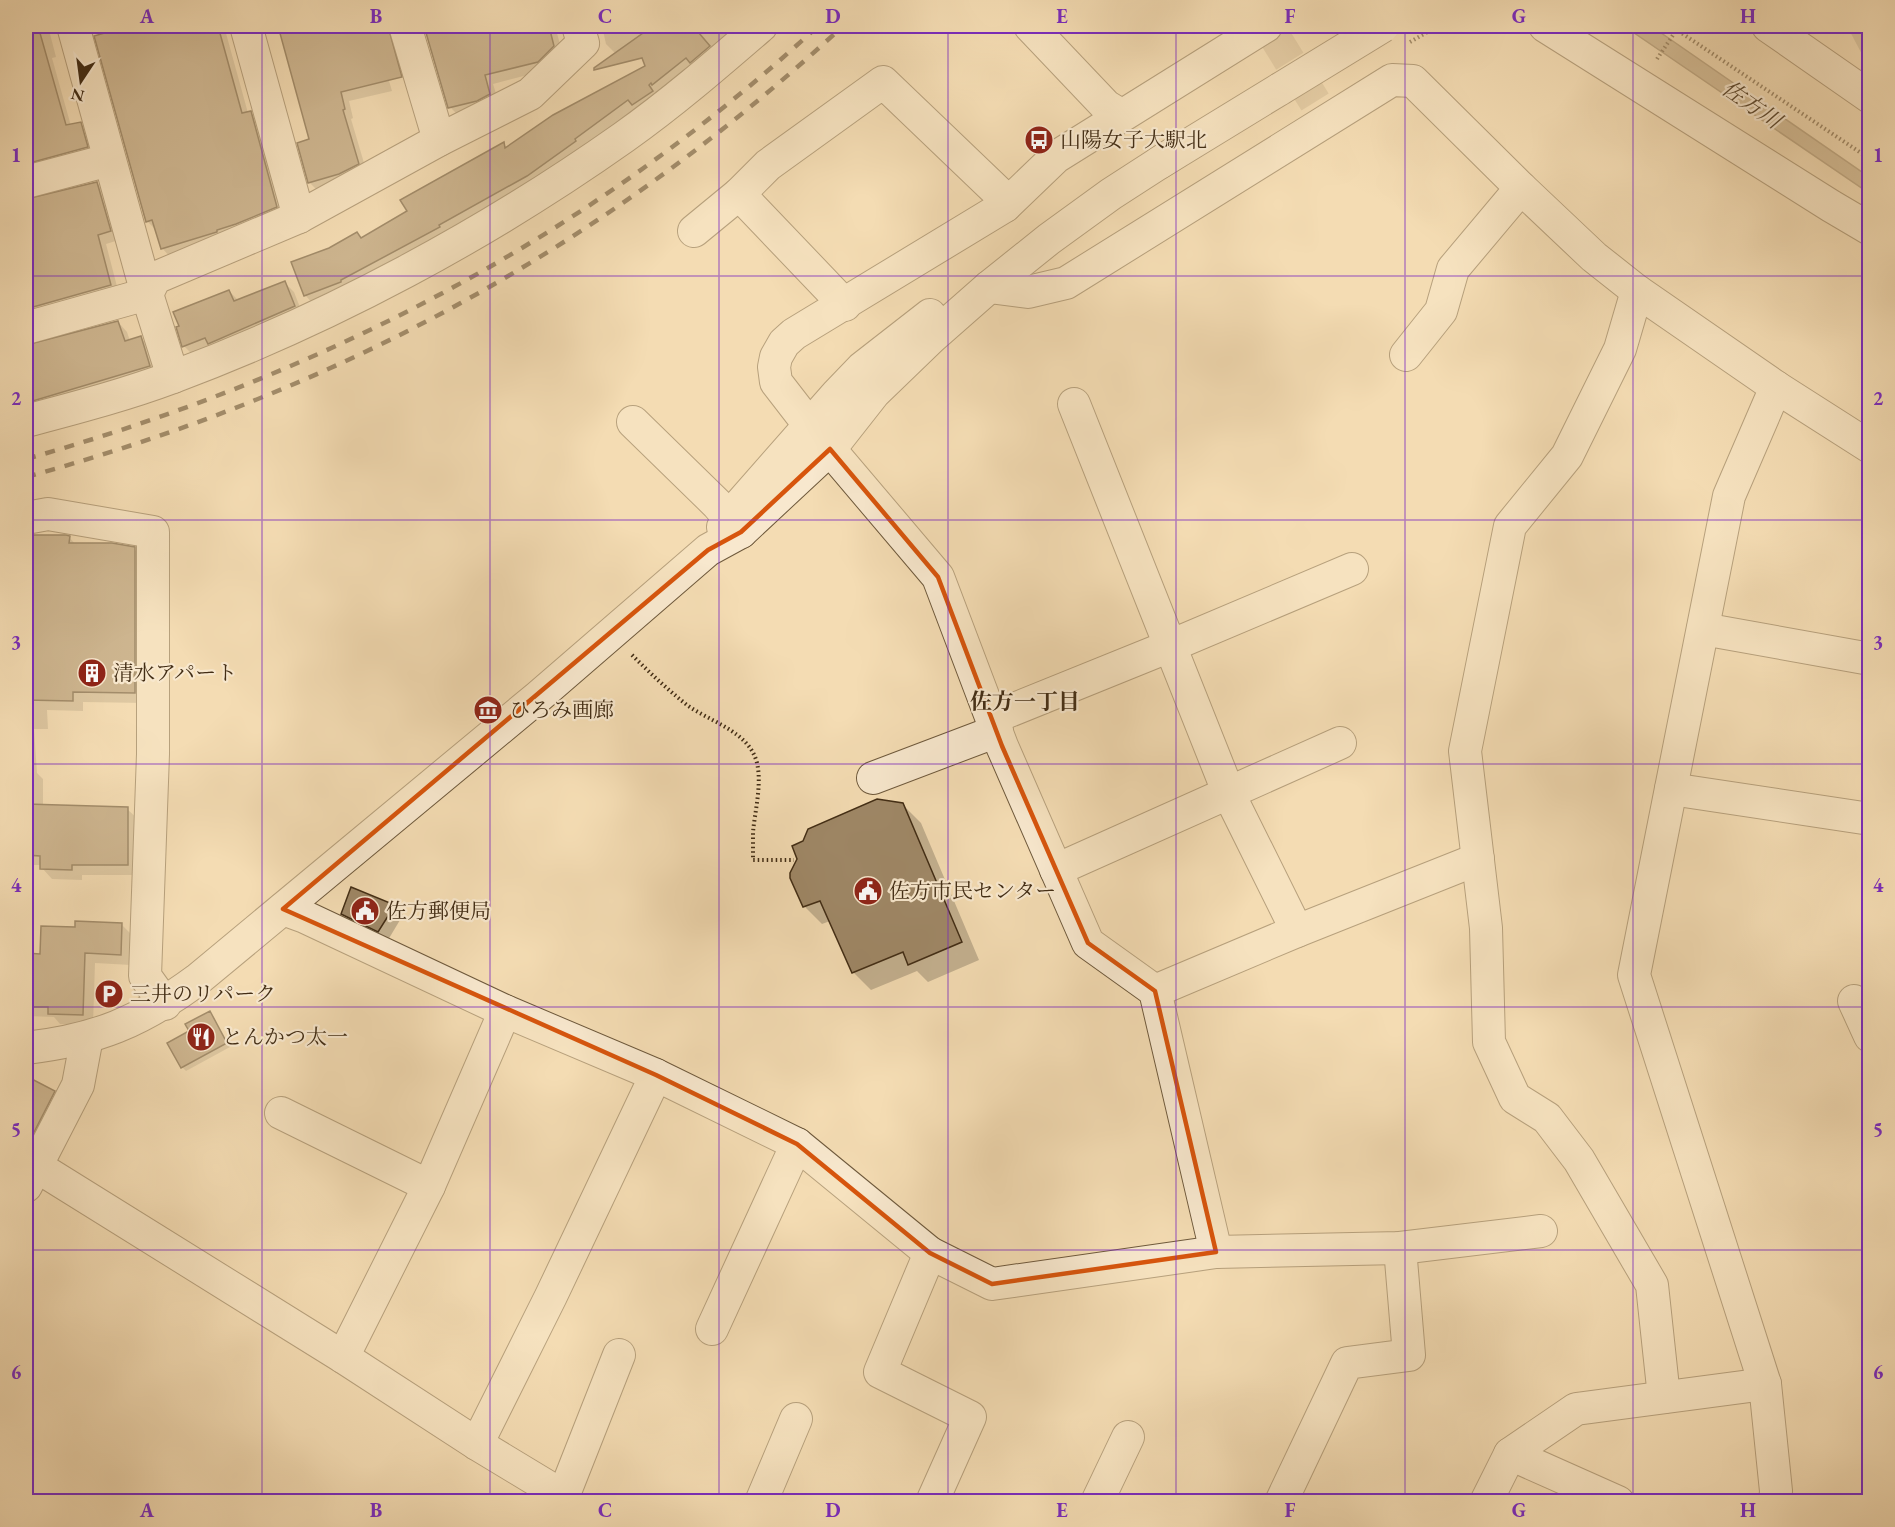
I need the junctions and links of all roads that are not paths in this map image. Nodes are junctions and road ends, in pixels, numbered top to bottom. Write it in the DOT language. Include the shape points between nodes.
graph roads {
  1 [pos="73,26"];
  2 [pos="246,26"];
  3 [pos="405,26"];
  4 [pos="578,26"];
  5 [pos="762,26"];
  6 [pos="1030,26"];
  7 [pos="1383,26"];
  8 [pos="1545,26"];
  9 [pos="1768,26"];
  10 [pos="1258,29"];
  11 [pos="1869,97"];
  12 [pos="1121,115"];
  13 [pos="439,140"];
  14 [pos="1176,152"];
  15 [pos="109,160"];
  16 [pos="26,182"];
  17 [pos="1521,189"];
  18 [pos="738,194"];
  19 [pos="1005,206"];
  20 [pos="1831,206"];
  21 [pos="299,217"];
  22 [pos="1869,229"];
  23 [pos="694,231"];
  24 [pos="1869,234"];
  25 [pos="989,287"];
  26 [pos="1637,291"];
  27 [pos="147,294"];
  28 [pos="845,305"];
  29 [pos="26,328"];
  30 [pos="1406,355"];
  31 [pos="173,377"];
  32 [pos="1776,387"];
  33 [pos="1074,404"];
  34 [pos="26,421"];
  35 [pos="633,422"];
  36 [pos="810,426"];
  37 [pos="1869,447"];
  38 [pos="830,450"];
  39 [pos="26,518"];
  40 [pos="735,525"];
  41 [pos="1352,569"];
  42 [pos="1703,629"];
  43 [pos="1170,646"];
  44 [pos="1869,659"];
  45 [pos="995,724"];
  46 [pos="1340,743"];
  47 [pos="873,778"];
  48 [pos="1671,789"];
  49 [pos="1229,794"];
  50 [pos="1869,819"];
  51 [pos="1478,859"];
  52 [pos="1056,870"];
  53 [pos="284,909"];
  54 [pos="1297,931"];
  55 [pos="1155,991"];
  56 [pos="1854,1001"];
  57 [pos="165,1004"];
  58 [pos="505,1011"];
  59 [pos="1869,1036"];
  60 [pos="87,1038"];
  61 [pos="26,1048"];
  62 [pos="656,1075"];
  63 [pos="281,1113"];
  64 [pos="796,1144"];
  65 [pos="31,1176"];
  66 [pos="429,1186"];
  67 [pos="1541,1231"];
  68 [pos="1400,1248"];
  69 [pos="1216,1252"];
  70 [pos="930,1253"];
  71 [pos="712,1329"];
  72 [pos="620,1355"];
  73 [pos="343,1357"];
  74 [pos="1766,1384"];
  75 [pos="1664,1397"];
  76 [pos="796,1419"];
  77 [pos="1128,1437"];
  78 [pos="477,1444"];
  79 [pos="1510,1454"];
  80 [pos="562,1499"];
  81 [pos="761,1502"];
  82 [pos="932,1502"];
  83 [pos="1098,1502"];
  84 [pos="1281,1502"];
  85 [pos="1486,1502"];
  86 [pos="1618,1502"];
  87 [pos="1775,1502"];
  1 -- 15 [label="street"];
  2 -- 21 [label="street"];
  3 -- 13 [label="street"];
  4 -- 13 [label="street" via="583,43 530,94"];
  5 -- 31 [label="street" via="626,136 547,190 402,274 283,331"];
  6 -- 12 [label="street" via="1106,106"];
  7 -- 14 [label="street, bridge"];
  8 -- 20 [label="street"];
  9 -- 11 [label="street"];
  10 -- 12 [label="street"];
  12 -- 19 [label="street" via="1056,157"];
  13 -- 21 [label="street"];
  14 -- 25 [label="street" via="1111,194"];
  14 -- 36 [label="street" via="928,316 862,368"];
  15 -- 16 [label="street"];
  15 -- 27 [label="street"];
  17 -- 25 [label="street" via="1413,81 1392,81 1323,115 1066,283 1028,292"];
  17 -- 26 [label="street"];
  17 -- 30 [label="street" via="1453,269 1441,311"];
  18 -- 19 [label="street" via="768,165 883,82 1001,195"];
  18 -- 23 [label="street"];
  18 -- 28 [label="street"];
  19 -- 28 [label="street"];
  20 -- 22 [label="street"];
  20 -- 24 [label="street"];
  21 -- 27 [label="street" via="155,278"];
  25 -- 38 [label="street" via="874,393"];
  26 -- 32 [label="street"];
  26 -- 51 [label="street" via="1620,349 1567,456 1510,526 1465,751"];
  27 -- 29 [label="street"];
  27 -- 31 [label="street"];
  28 -- 36 [label="street" via="794,334 776,357 776,382"];
  31 -- 34 [label="street"];
  32 -- 37 [label="street"];
  32 -- 42 [label="street" via="1729,496"];
  33 -- 43 [label="street"];
  35 -- 40 [label="street"];
  36 -- 38 [label="street"];
  36 -- 40 [label="street"];
  38 -- 40 [label="street"];
  38 -- 45 [label="street" via="938,577"];
  39 -- 57 [label="street" via="48,514 153,532 153,754 146,976"];
  40 -- 53 [label="street"];
  41 -- 43 [label="street"];
  42 -- 44 [label="street"];
  42 -- 48 [label="street"];
  43 -- 45 [label="street"];
  43 -- 49 [label="street"];
  45 -- 47 [label="street"];
  45 -- 52 [label="street"];
  46 -- 49 [label="street"];
  48 -- 50 [label="street"];
  48 -- 74 [label="street" via="1634,975"];
  49 -- 52 [label="street"];
  49 -- 54 [label="street"];
  51 -- 54 [label="street"];
  51 -- 75 [label="street" via="1486,928 1489,1042 1515,1098 1547,1118 1579,1160 1652,1284"];
  52 -- 55 [label="street" via="1088,943"];
  53 -- 57 [label="street"];
  53 -- 58 [label="street"];
  54 -- 55 [label="street"];
  55 -- 69 [label="street"];
  56 -- 59 [label="street"];
  57 -- 60 [label="street"];
  58 -- 62 [label="street"];
  58 -- 66 [label="street"];
  60 -- 61 [label="street"];
  60 -- 65 [label="street" via="78,1085"];
  62 -- 64 [label="street"];
  62 -- 78 [label="street"];
  63 -- 66 [label="street"];
  64 -- 70 [label="street"];
  64 -- 71 [label="street"];
  65 -- 73 [label="street"];
  66 -- 73 [label="street"];
  67 -- 68 [label="street"];
  68 -- 69 [label="street"];
  68 -- 84 [label="street" via="1409,1355 1347,1363"];
  69 -- 70 [label="street" via="992,1284"];
  70 -- 82 [label="street" via="880,1371 970,1417"];
  72 -- 80 [label="street"];
  73 -- 78 [label="street"];
  74 -- 75 [label="street"];
  74 -- 87 [label="street"];
  75 -- 79 [label="street" via="1576,1409"];
  76 -- 81 [label="street"];
  77 -- 83 [label="street"];
  78 -- 80 [label="street"];
  79 -- 85 [label="street"];
  79 -- 86 [label="street"];
}
